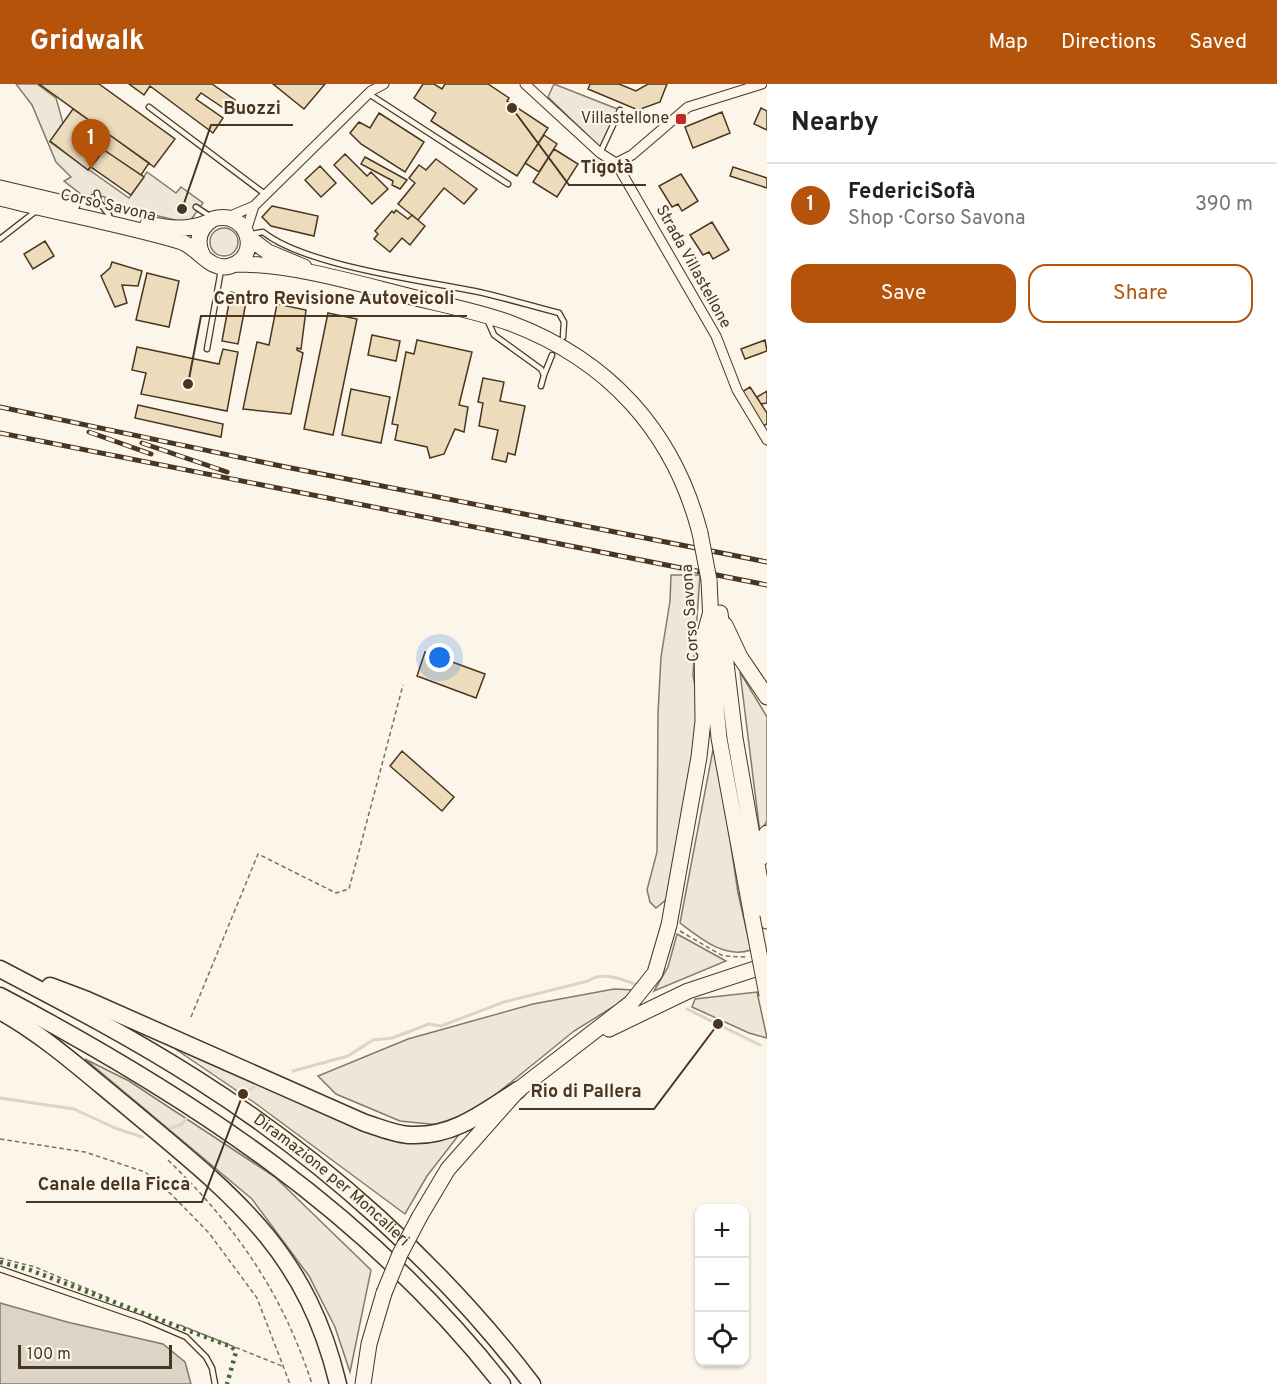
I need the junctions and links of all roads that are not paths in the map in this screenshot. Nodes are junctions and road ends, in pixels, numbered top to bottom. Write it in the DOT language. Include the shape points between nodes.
graph roads {
  1 [pos="384,84"];
  2 [pos="525,84"];
  3 [pos="741,84"];
  4 [pos="762,84"];
  5 [pos="371,90"];
  6 [pos="725,94"];
  7 [pos="149,106"];
  8 [pos="620,110"];
  9 [pos="600,153"];
  10 [pos="616,162"];
  11 [pos="508,184"];
  12 [pos="0,188"];
  13 [pos="97,193"];
  14 [pos="266,194"];
  15 [pos="0,198"];
  16 [pos="52,202"];
  17 [pos="254,206"];
  18 [pos="196,207"];
  19 [pos="109,214"];
  20 [pos="216,220"];
  21 [pos="247,234"];
  22 [pos="0,239"];
  23 [pos="203,256"];
  24 [pos="337,262"];
  25 [pos="229,266"];
  26 [pos="315,273"];
  27 [pos="333,277"];
  28 [pos="486,316"];
  29 [pos="563,337"];
  30 [pos="207,349"];
  31 [pos="552,355"];
  32 [pos="544,375"];
  33 [pos="541,386"];
  34 [pos="767,440"];
  35 [pos="715,614"];
  36 [pos="767,697"];
  37 [pos="767,833"];
  38 [pos="759,879"];
  39 [pos="761,917"];
  40 [pos="767,965"];
  41 [pos="0,968"];
  42 [pos="767,995"];
  43 [pos="0,996"];
  44 [pos="0,1011"];
  45 [pos="582,1041"];
  46 [pos="518,1090"];
  47 [pos="0,1269"];
  48 [pos="215,1384"];
  49 [pos="338,1384"];
  50 [pos="363,1384"];
  51 [pos="502,1384"];
  52 [pos="532,1384"];
  1 -- 5 [label="street"];
  2 -- 9 [label="street"];
  3 -- 6 [label="street"];
  4 -- 6 [label="street"];
  5 -- 11 [label="lane"];
  5 -- 14 [label="street"];
  6 -- 10 [label="street" via="688,107 632,155"];
  7 -- 14 [label="lane"];
  8 -- 9 [label="lane"];
  9 -- 10 [label="street"];
  10 -- 34 [label="street, Strada Villastellone" via="716,336 737,390"];
  12 -- 16 [label="main road, Corso Savona"];
  13 -- 19 [label="lane"];
  14 -- 17 [label="street"];
  15 -- 16 [label="main road, Corso Savona"];
  16 -- 19 [label="main road, Corso Savona"];
  16 -- 22 [label="lane"];
  16 -- 23 [label="main road, Corso Savona" via="182,242"];
  17 -- 20 [label="street"];
  17 -- 21 [label="street"];
  18 -- 20 [label="lane"];
  19 -- 20 [label="main road, Corso Savona" via="175,229 192,229"];
  20 -- 21 [label="main road" via="242,224"];
  20 -- 23 [label="main road" via="198,239"];
  21 -- 24 [label="lane" via="263,232 305,255"];
  21 -- 25 [label="main road" via="245,255"];
  21 -- 26 [label="main road, Corso Savona" via="268,252"];
  23 -- 25 [label="main road" via="208,262"];
  24 -- 27 [label="lane"];
  24 -- 29 [label="lane" via="559,313 564,322"];
  25 -- 26 [label="main road, Corso Savona" via="255,264"];
  25 -- 30 [label="lane"];
  26 -- 27 [label="main road, Corso Savona"];
  27 -- 28 [label="main road, Corso Savona"];
  28 -- 32 [label="lane" via="494,335"];
  28 -- 35 [label="main road, Corso Savona, bridge" via="554,342 588,363 618,390 670,453 692,503"];
  31 -- 32 [label="lane"];
  32 -- 33 [label="lane"];
  35 -- 36 [label="main road"];
  35 -- 38 [label="main road, Corso Savona"];
  35 -- 39 [label="main road, Corso Savona" via="719,738"];
  35 -- 45 [label="main road" via="702,644 703,721 699,757 669,925 655,973 640,994"];
  37 -- 38 [label="main road"];
  38 -- 39 [label="main road, Corso Savona"];
  39 -- 42 [label="main road, Corso Savona, bridge"];
  40 -- 45 [label="main road" via="688,991"];
  41 -- 46 [label="highway" via="87,999 365,1123 409,1135 444,1132 471,1121"];
  41 -- 52 [label="highway, Diramazione per Moncalieri" via="199,1080 321,1169 388,1227 444,1283"];
  43 -- 51 [label="highway, Diramazione per Moncalieri" via="161,1086 255,1149 375,1248 437,1309"];
  44 -- 49 [label="highway" via="29,1029 212,1178 263,1229 313,1307"];
  45 -- 46 [label="main road"];
  46 -- 50 [label="main road, bridge" via="448,1169 420,1216 384,1293 369,1344"];
  47 -- 48 [label="lane" via="186,1337 206,1357"];
}
